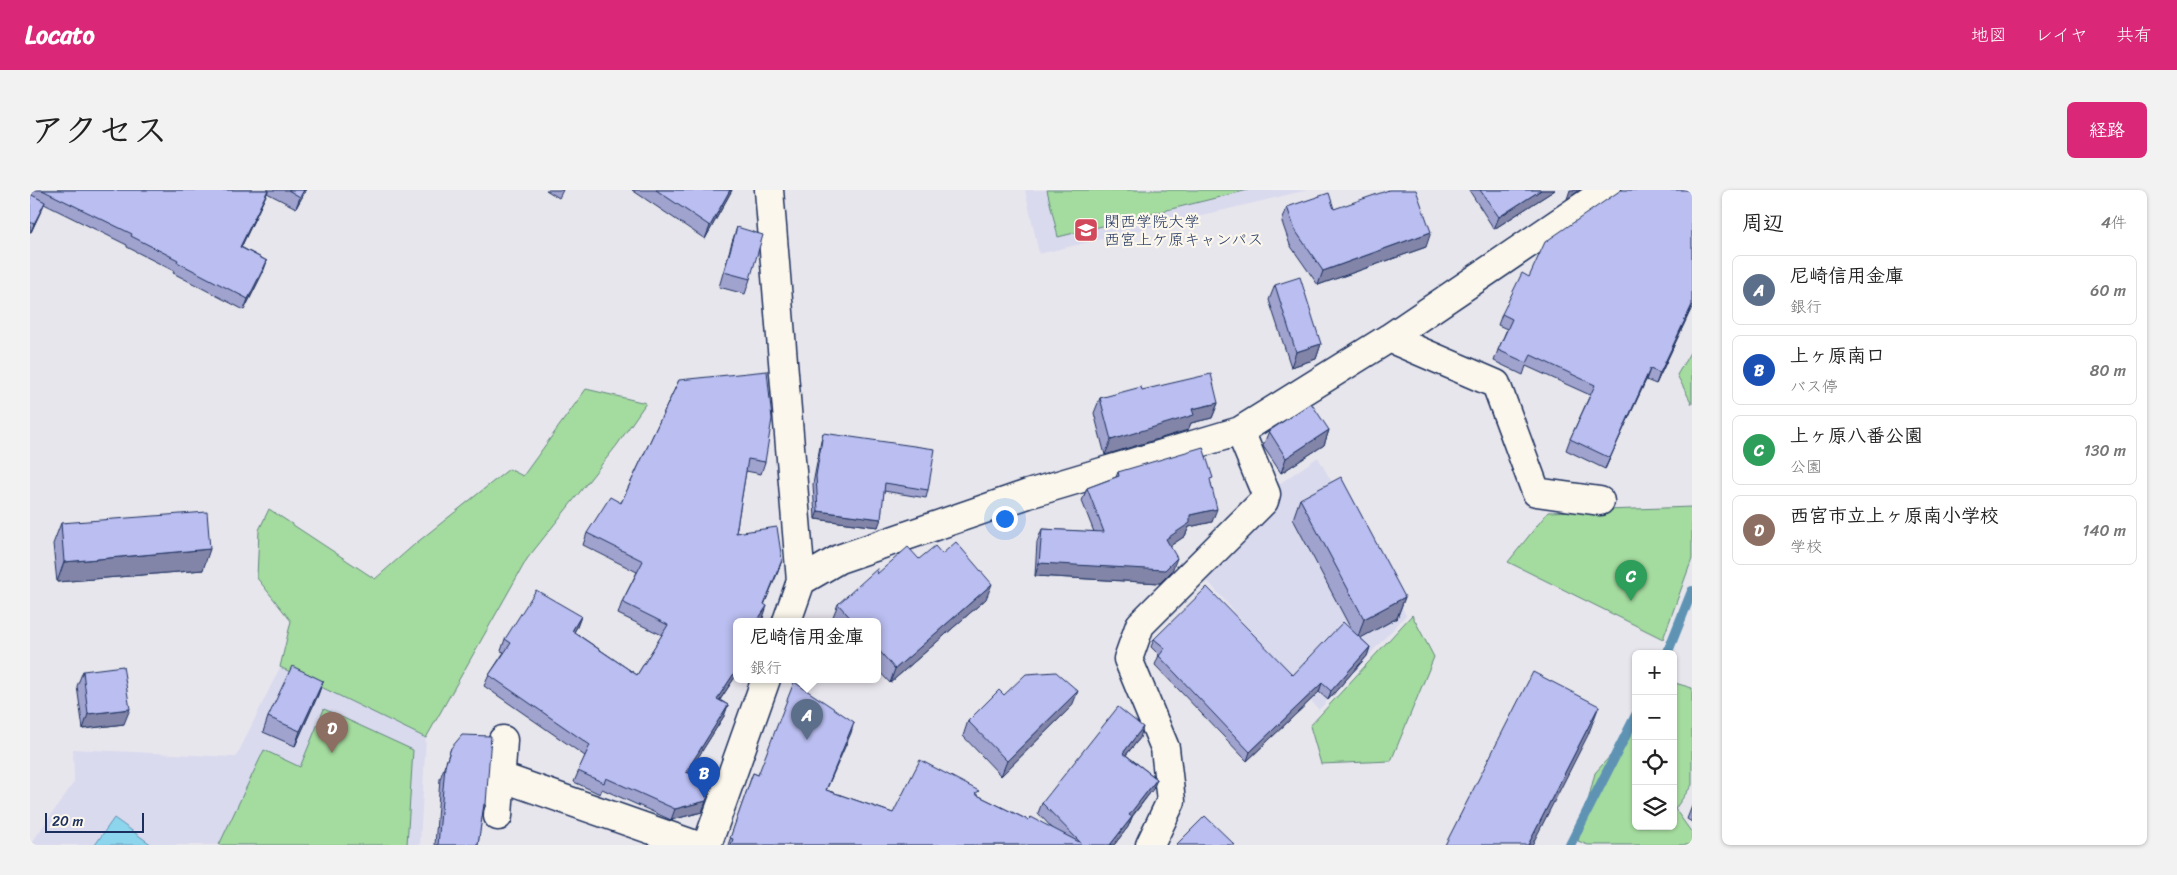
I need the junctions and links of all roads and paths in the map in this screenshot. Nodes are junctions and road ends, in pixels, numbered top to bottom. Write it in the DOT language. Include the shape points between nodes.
graph roads {
  1 [pos="769,190"];
  2 [pos="1607,190"];
  3 [pos="1389,338"];
  4 [pos="1240,431"];
  5 [pos="1600,501"];
  6 [pos="801,581"];
  7 [pos="788,618"];
  8 [pos="765,683"];
  9 [pos="503,740"];
  10 [pos="500,777"];
  11 [pos="498,816"];
  12 [pos="695,845"];
  13 [pos="707,845"];
  14 [pos="1150,845"];
  1 -- 6 [label="street"];
  2 -- 3 [label="street"];
  3 -- 4 [label="street"];
  3 -- 5 [label="street" via="1496,384 1536,492"];
  4 -- 6 [label="street" via="1028,494 821,567"];
  4 -- 14 [label="street" via="1266,494 1264,501 1140,625 1128,659 1165,748 1171,801"];
  6 -- 7 [label="street"];
  8 -- 13 [label="street"];
  9 -- 10 [label="street"];
  10 -- 11 [label="street"];
  10 -- 12 [label="street"];
}
